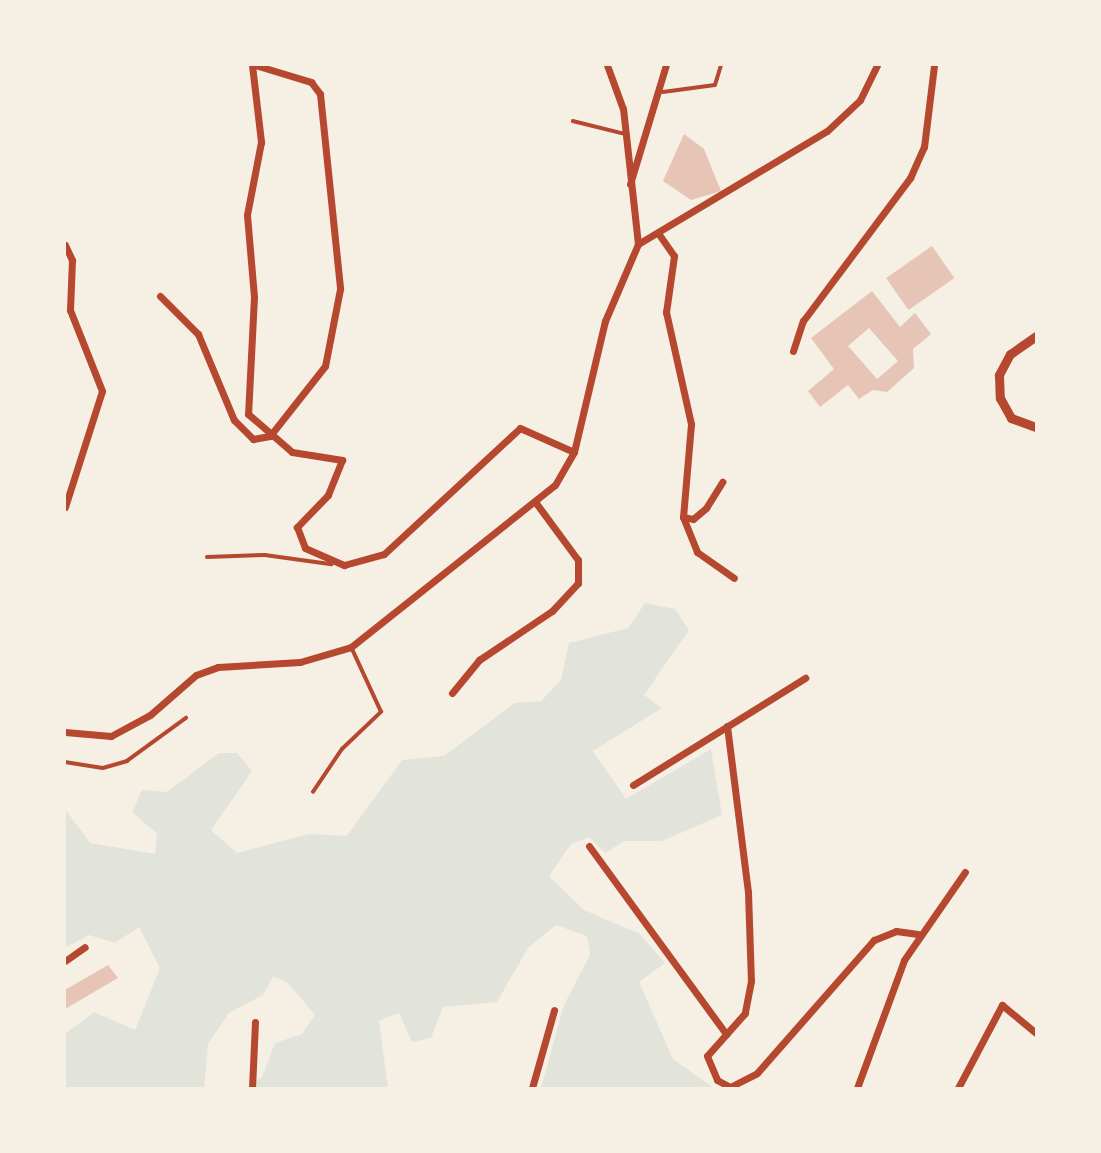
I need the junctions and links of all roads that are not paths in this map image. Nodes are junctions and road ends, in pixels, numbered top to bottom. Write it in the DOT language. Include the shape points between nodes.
graph roads {
  1 [pos="253,65"];
  2 [pos="607,65"];
  3 [pos="666,65"];
  4 [pos="721,65"];
  5 [pos="877,65"];
  6 [pos="934,65"];
  7 [pos="663,92"];
  8 [pos="573,121"];
  9 [pos="625,134"];
  10 [pos="629,188"];
  11 [pos="658,233"];
  12 [pos="65,244"];
  13 [pos="638,244"];
  14 [pos="160,296"];
  15 [pos="1036,336"];
  16 [pos="793,351"];
  17 [pos="1036,427"];
  18 [pos="270,436"];
  19 [pos="574,452"];
  20 [pos="722,482"];
  21 [pos="536,503"];
  22 [pos="65,507"];
  23 [pos="683,517"];
  24 [pos="207,557"];
  25 [pos="331,564"];
  26 [pos="734,578"];
  27 [pos="351,647"];
  28 [pos="805,678"];
  29 [pos="452,693"];
  30 [pos="186,718"];
  31 [pos="727,726"];
  32 [pos="65,732"];
  33 [pos="65,762"];
  34 [pos="633,785"];
  35 [pos="313,792"];
  36 [pos="589,846"];
  37 [pos="965,872"];
  38 [pos="918,934"];
  39 [pos="85,947"];
  40 [pos="65,961"];
  41 [pos="554,1010"];
  42 [pos="255,1022"];
  43 [pos="1036,1033"];
  44 [pos="726,1034"];
  45 [pos="252,1088"];
  46 [pos="532,1088"];
  47 [pos="857,1088"];
  48 [pos="958,1088"];
  1 -- 18 [label="street" via="261,142 247,215 254,297 245,401 247,414"];
  1 -- 18 [label="street" via="311,82 320,94 340,289 325,366"];
  2 -- 9 [label="street" via="617,79"];
  3 -- 7 [label="street"];
  4 -- 7 [label="lane" via="715,85"];
  5 -- 11 [label="street" via="854,107 827,131"];
  6 -- 16 [label="street" via="924,147 910,178 803,320"];
  7 -- 10 [label="street"];
  8 -- 9 [label="lane"];
  9 -- 10 [label="street"];
  10 -- 13 [label="street"];
  11 -- 13 [label="street"];
  11 -- 23 [label="street" via="674,256 666,312 691,424"];
  12 -- 22 [label="street" via="72,260 70,310 102,391"];
  13 -- 19 [label="street" via="605,321"];
  14 -- 18 [label="street" via="198,334 234,420 253,439"];
  15 -- 17 [label="street" via="1010,354 999,375 1000,397 1012,418"];
  18 -- 25 [label="street" via="292,452 342,460 328,495 297,527 305,548"];
  19 -- 21 [label="street"];
  19 -- 25 [label="street" via="520,428 399,544 361,562"];
  20 -- 23 [label="street" via="706,508 693,519"];
  21 -- 27 [label="street" via="467,551 399,615"];
  21 -- 29 [label="street" via="578,560 578,583 552,611 480,660"];
  23 -- 26 [label="street" via="697,552"];
  24 -- 25 [label="lane" via="265,555"];
  27 -- 32 [label="street" via="300,662 218,667 196,675 150,715 111,736"];
  27 -- 35 [label="lane" via="372,682 381,712 342,749"];
  28 -- 31 [label="street"];
  30 -- 33 [label="lane" via="127,761 103,768"];
  31 -- 34 [label="street"];
  31 -- 44 [label="street" via="748,892 751,981 745,1013"];
  36 -- 44 [label="street"];
  37 -- 38 [label="street"];
  38 -- 44 [label="street" via="896,931 874,940 757,1073 730,1087 708,1069 707,1056"];
  38 -- 47 [label="street"];
  39 -- 40 [label="street"];
  41 -- 46 [label="street"];
  42 -- 45 [label="street"];
  43 -- 48 [label="street" via="1002,1005"];
}
